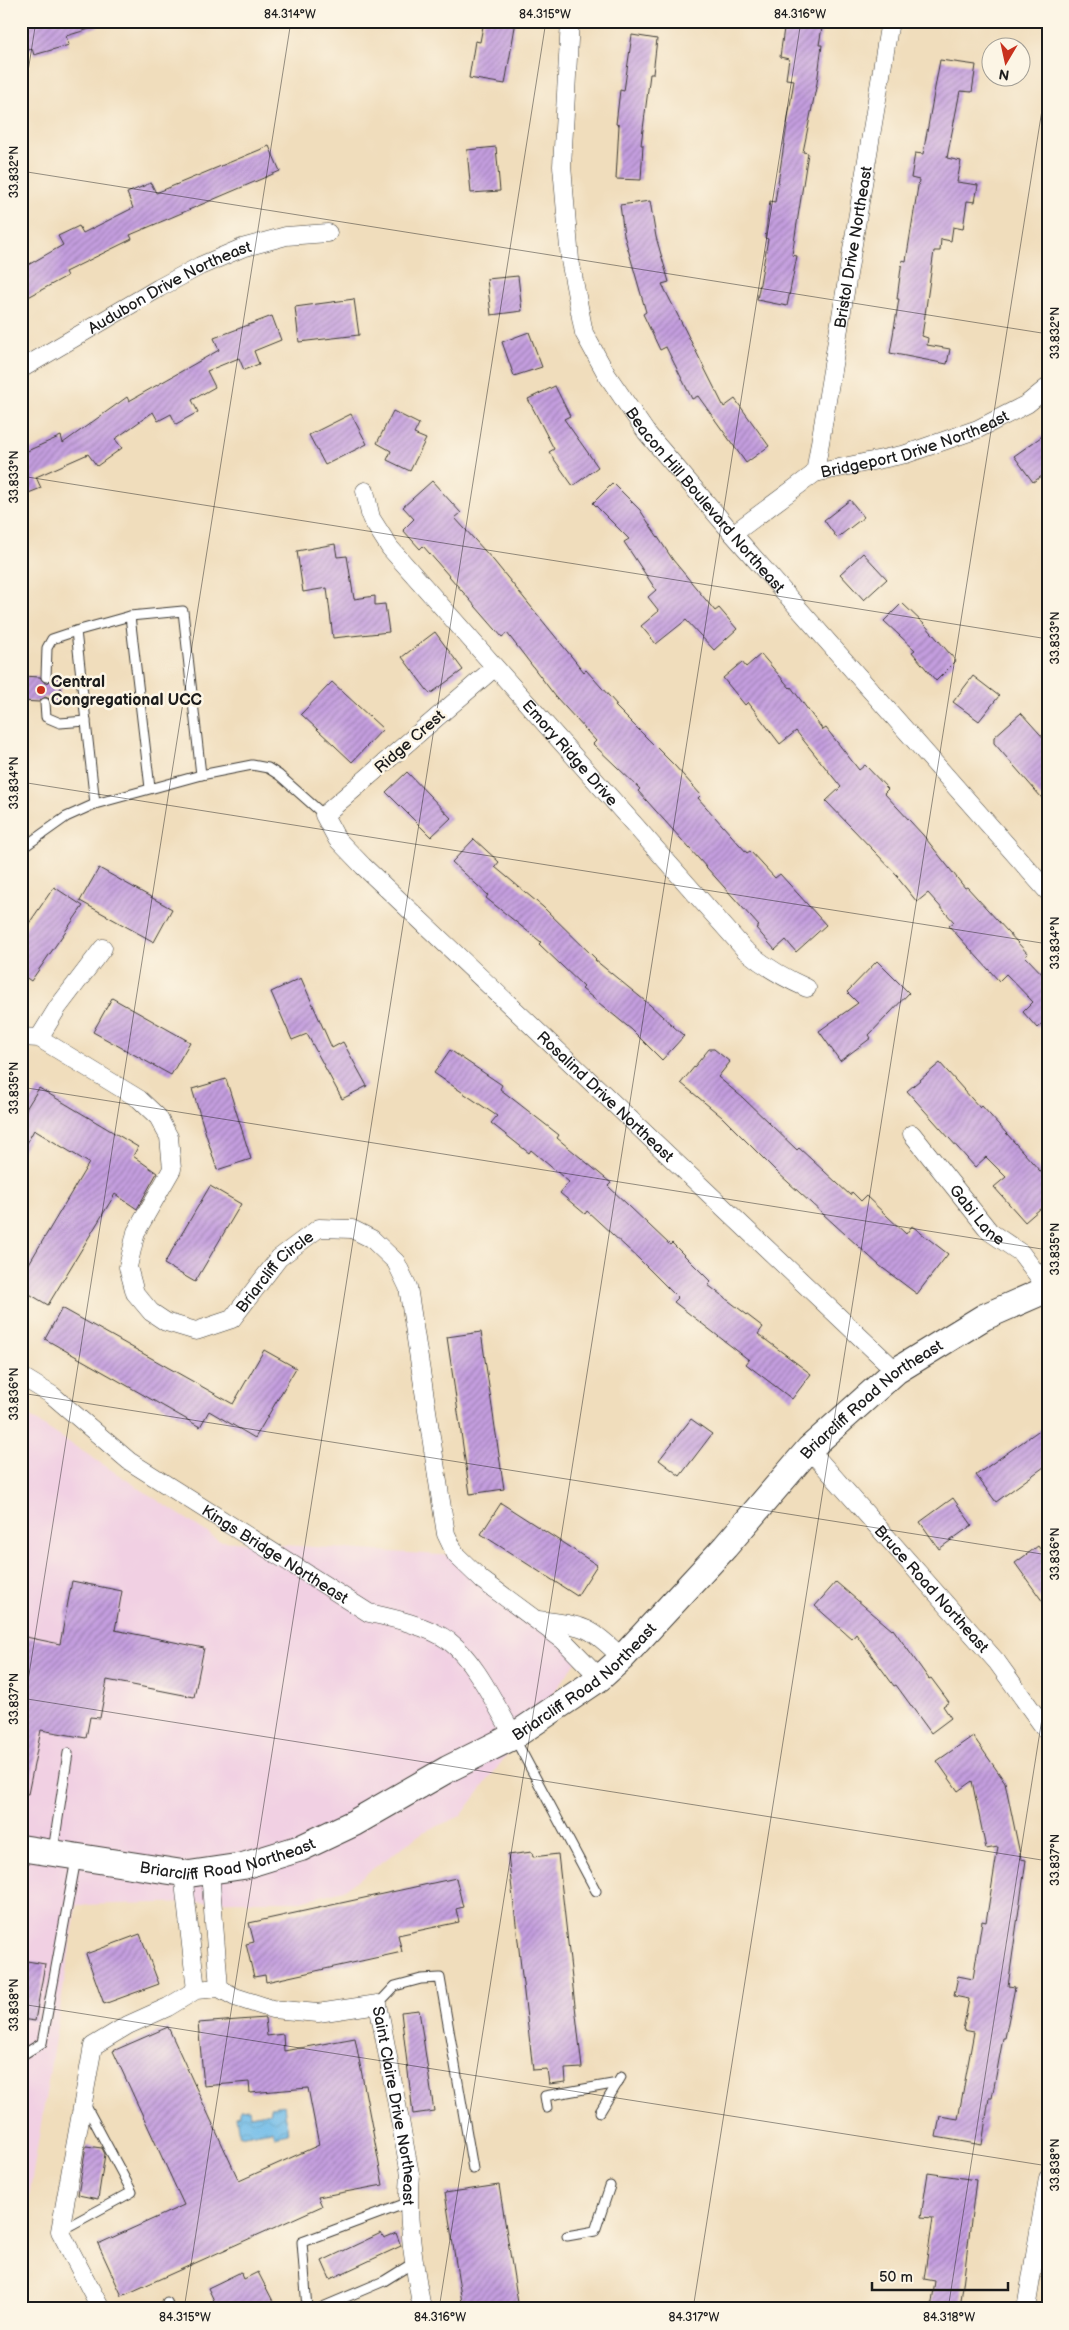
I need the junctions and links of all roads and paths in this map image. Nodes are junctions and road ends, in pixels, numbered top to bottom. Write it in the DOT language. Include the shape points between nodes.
graph roads {
  1 [pos="570,21"];
  2 [pos="890,21"];
  3 [pos="328,233"];
  4 [pos="21,369"];
  5 [pos="1048,387"];
  6 [pos="815,474"];
  7 [pos="365,492"];
  8 [pos="733,534"];
  9 [pos="130,616"];
  10 [pos="76,631"];
  11 [pos="494,668"];
  12 [pos="46,677"];
  13 [pos="45,703"];
  14 [pos="86,721"];
  15 [pos="201,774"];
  16 [pos="150,788"];
  17 [pos="96,804"];
  18 [pos="324,815"];
  19 [pos="21,849"];
  20 [pos="1048,892"];
  21 [pos="104,948"];
  22 [pos="807,988"];
  23 [pos="30,1037"];
  24 [pos="912,1134"];
  25 [pos="1048,1289"];
  26 [pos="896,1371"];
  27 [pos="21,1376"];
  28 [pos="809,1449"];
  29 [pos="537,1620"];
  30 [pos="622,1658"];
  31 [pos="600,1678"];
  32 [pos="1048,1733"];
  33 [pos="514,1736"];
  34 [pos="68,1752"];
  35 [pos="21,1848"];
  36 [pos="64,1854"];
  37 [pos="210,1871"];
  38 [pos="183,1873"];
  39 [pos="596,1891"];
  40 [pos="216,1947"];
  41 [pos="191,1949"];
  42 [pos="219,1988"];
  43 [pos="196,1990"];
  44 [pos="378,2004"];
  45 [pos="24,2054"];
  46 [pos="83,2101"];
  47 [pos="547,2108"];
  48 [pos="600,2112"];
  49 [pos="474,2169"];
  50 [pos="1048,2178"];
  51 [pos="610,2186"];
  52 [pos="407,2203"];
  53 [pos="60,2231"];
  54 [pos="566,2236"];
  55 [pos="414,2263"];
  56 [pos="101,2309"];
  57 [pos="307,2309"];
  58 [pos="318,2309"];
  59 [pos="422,2309"];
  60 [pos="1026,2309"];
  1 -- 8 [label="street, Beacon Hill Boulevard Northeast" via="562,166 570,260 584,333 607,375 646,432"];
  2 -- 6 [label="street, Bristol Drive Northeast"];
  3 -- 4 [label="street, Audubon Drive Northeast" via="286,236 242,248 200,266"];
  5 -- 6 [label="street, Bridgeport Drive Northeast" via="1027,404 978,429 906,454"];
  6 -- 8 [label="street, Bridgeport Drive Northeast"];
  7 -- 11 [label="street, Emory Ridge Drive" via="372,518 390,548"];
  8 -- 20 [label="street, Beacon Hill Boulevard Northeast"];
  9 -- 10 [label="lane"];
  9 -- 15 [label="lane" via="183,611"];
  9 -- 16 [label="lane"];
  10 -- 12 [label="lane" via="52,639 47,648"];
  10 -- 14 [label="lane"];
  11 -- 18 [label="street, Ridge Crest"];
  11 -- 22 [label="street, Emory Ridge Drive" via="745,950 774,971"];
  13 -- 14 [label="lane" via="46,717 60,723"];
  14 -- 17 [label="lane"];
  15 -- 16 [label="lane"];
  15 -- 18 [label="lane" via="252,765 268,768"];
  16 -- 17 [label="lane"];
  17 -- 19 [label="lane" via="66,817"];
  18 -- 26 [label="street, Rosalind Drive Northeast" via="337,838 362,866"];
  21 -- 23 [label="street"];
  23 -- 29 [label="street, Briarcliff Circle" via="139,1100 158,1117 170,1137 172,1169 136,1232 128,1267 135,1293 151,1312 166,1322 196,1331 232,1318 279,1258 319,1228 352,1229 372,1239 396,1262 408,1287 446,1534 456,1555 482,1580"];
  24 -- 25 [label="street, Gabi Lane" via="990,1232 1021,1253"];
  25 -- 26 [label="main road, Briarcliff Road Northeast" via="984,1317"];
  26 -- 28 [label="main road, Briarcliff Road Northeast"];
  27 -- 33 [label="street, Kings Bridge Northeast" via="52,1395 129,1461 369,1613 407,1622 447,1640 470,1661"];
  28 -- 30 [label="main road, Briarcliff Road Northeast" via="725,1548"];
  28 -- 32 [label="street, Bruce Road Northeast" via="997,1662"];
  29 -- 30 [label="street, Briarcliff Circle" via="581,1626 598,1634"];
  29 -- 31 [label="street, Briarcliff Circle" via="563,1640"];
  30 -- 31 [label="main road, Briarcliff Road Northeast"];
  31 -- 33 [label="main road, Briarcliff Road Northeast"];
  33 -- 37 [label="main road, Briarcliff Road Northeast" via="301,1848 243,1866"];
  33 -- 39 [label="lane"];
  34 -- 36 [label="lane"];
  35 -- 36 [label="main road, Briarcliff Road Northeast"];
  36 -- 38 [label="main road, Briarcliff Road Northeast"];
  36 -- 45 [label="lane" via="42,2042"];
  37 -- 38 [label="main road, Briarcliff Road Northeast"];
  37 -- 40 [label="street"];
  38 -- 41 [label="street"];
  40 -- 41 [label="street"];
  40 -- 42 [label="street"];
  41 -- 43 [label="street"];
  42 -- 43 [label="street"];
  42 -- 44 [label="street, Saint Claire Drive Northeast" via="272,2009 318,2013"];
  43 -- 46 [label="street" via="92,2046"];
  44 -- 49 [label="lane" via="395,1986 440,1978"];
  44 -- 52 [label="street, Saint Claire Drive Northeast" via="410,2174"];
  46 -- 53 [label="street"];
  46 -- 53 [label="lane" via="132,2192"];
  47 -- 48 [label="lane" via="545,2096 620,2080"];
  50 -- 60 [label="street"];
  51 -- 54 [label="lane" via="595,2231"];
  52 -- 55 [label="street, Saint Claire Drive Northeast"];
  52 -- 57 [label="lane" via="302,2242"];
  53 -- 56 [label="street"];
  55 -- 58 [label="lane" via="384,2281"];
  55 -- 59 [label="street, Saint Claire Drive Northeast"];
}
